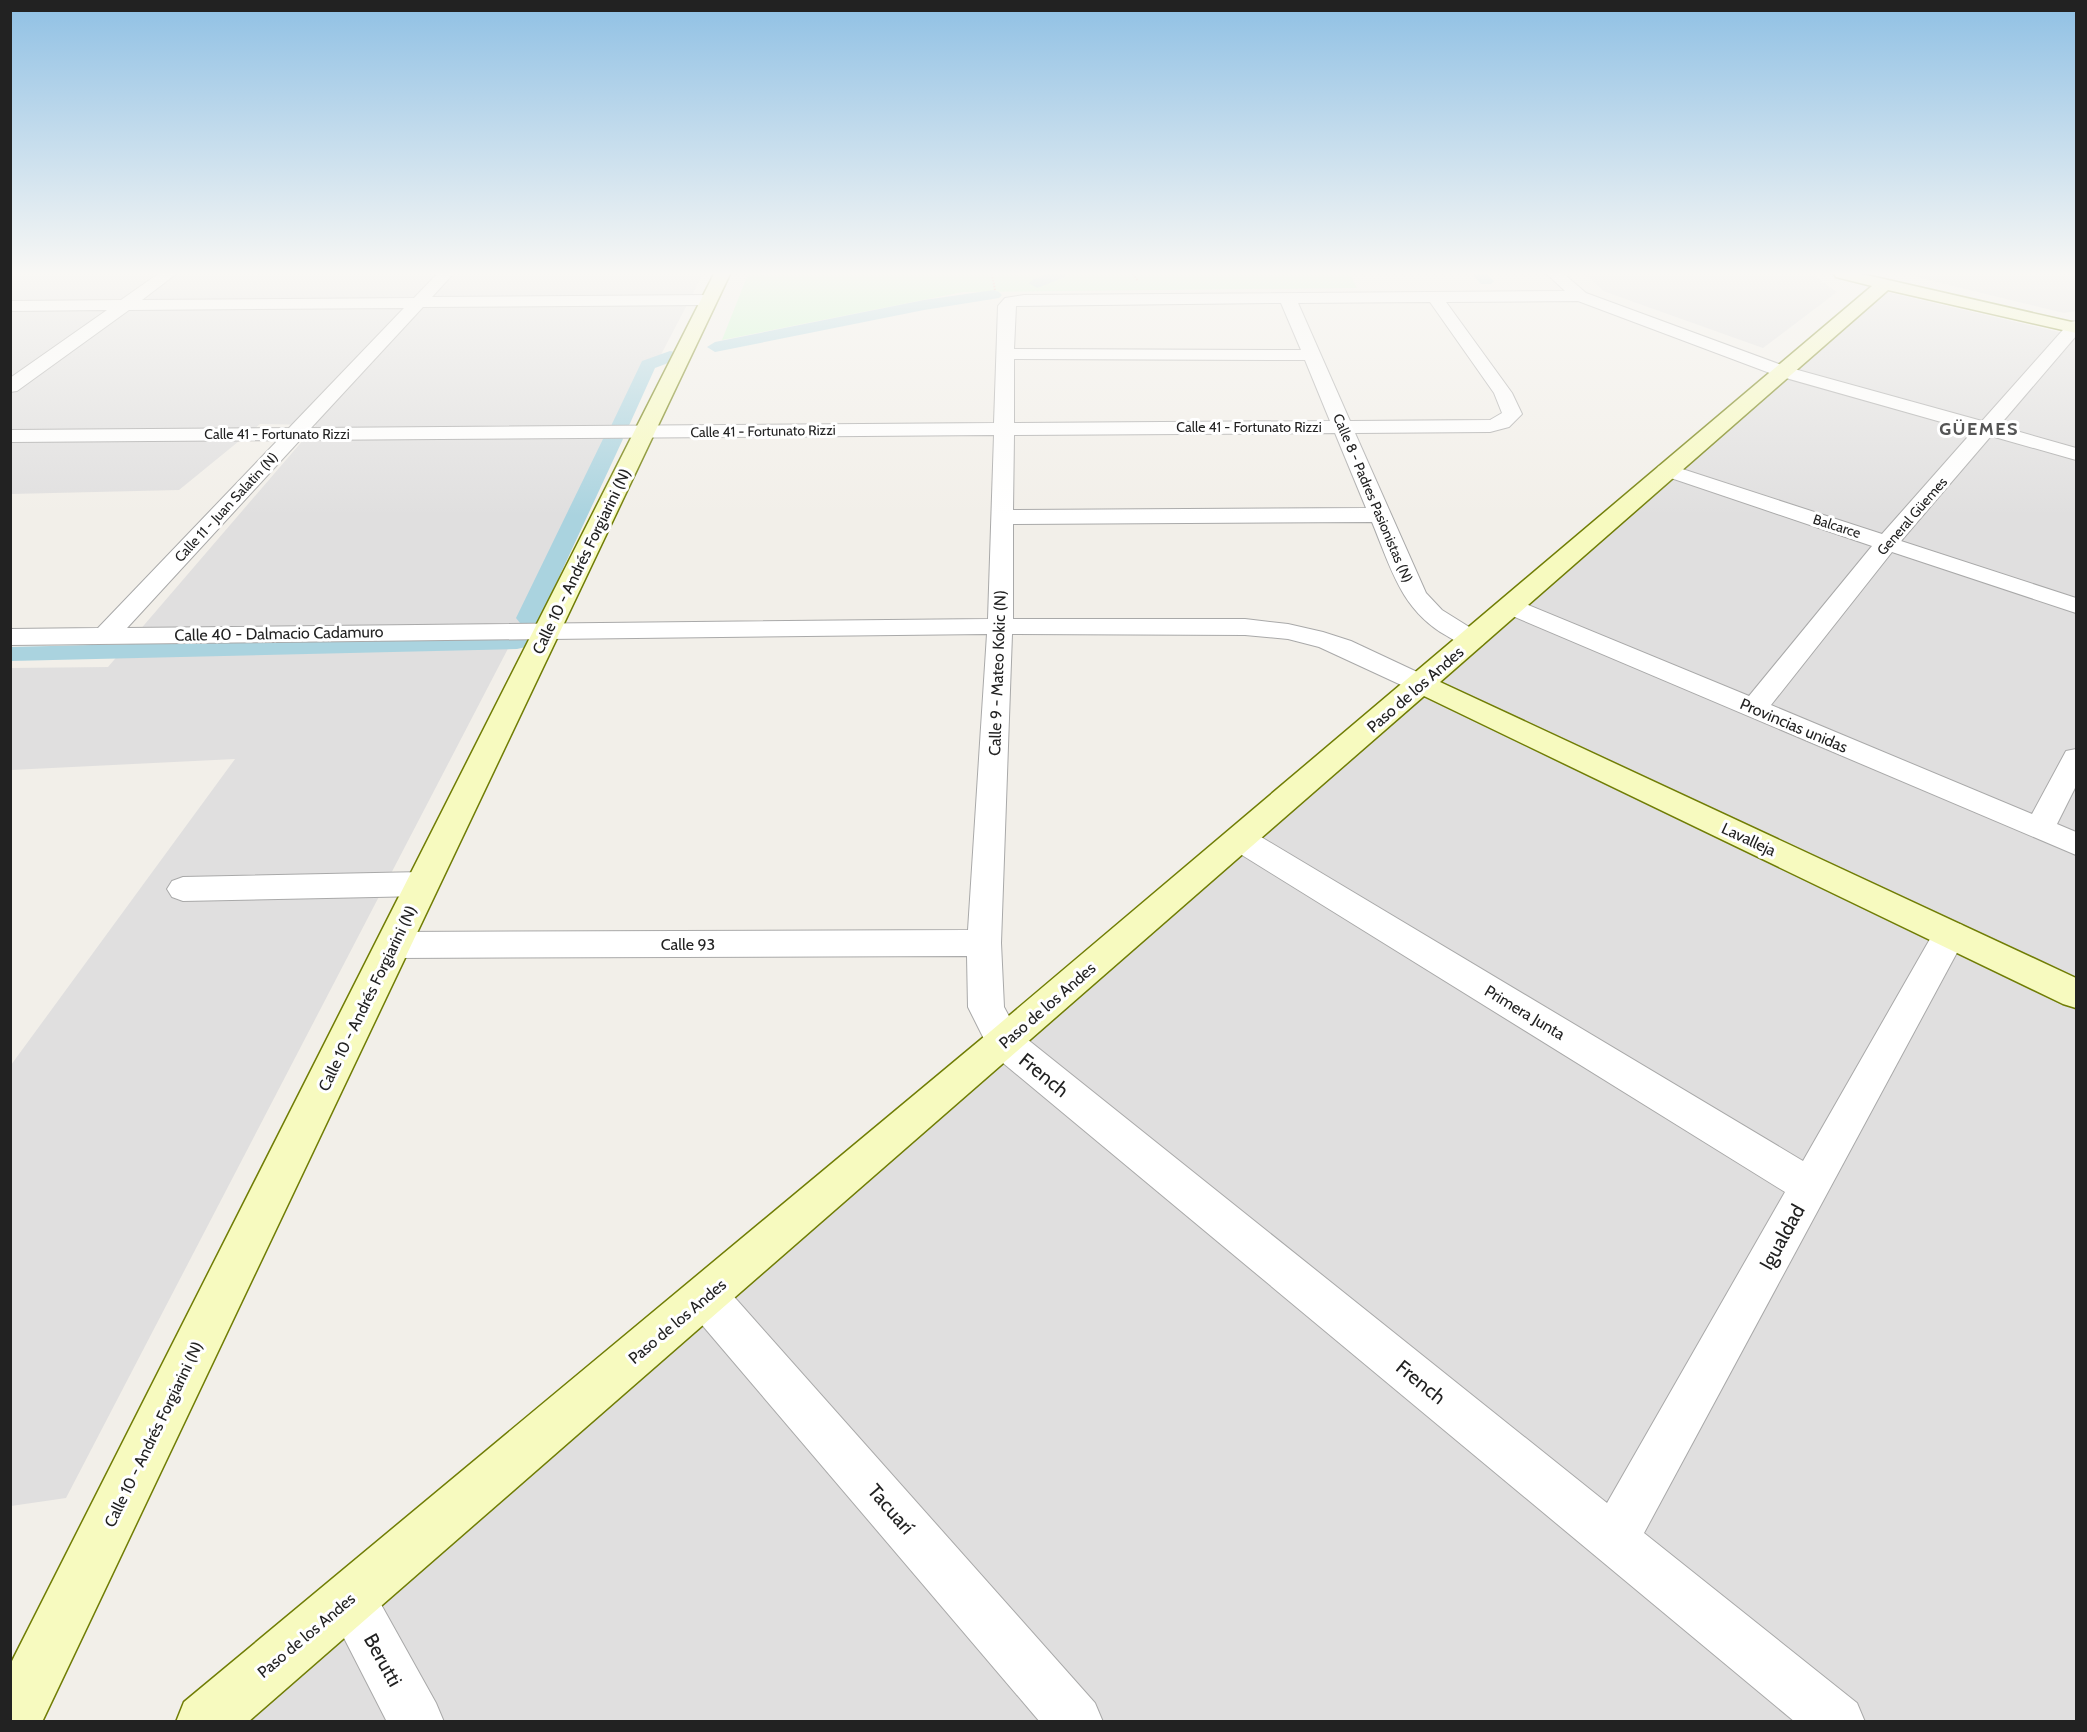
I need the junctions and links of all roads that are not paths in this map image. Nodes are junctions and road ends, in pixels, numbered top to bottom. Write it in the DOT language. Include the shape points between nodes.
graph roads {
  1 [pos="1005,354"];
  2 [pos="55,355"];
  3 [pos="369,355"];
  4 [pos="682,355"];
  5 [pos="1259,355"];
  6 [pos="1312,355"];
  7 [pos="1476,355"];
  8 [pos="1738,355"];
  9 [pos="1800,355"];
  10 [pos="2052,355"];
  11 [pos="1781,371"];
  12 [pos="10,387"];
  13 [pos="1342,427"];
  14 [pos="1004,429"];
  15 [pos="1989,429"];
  16 [pos="644,432"];
  17 [pos="295,433"];
  18 [pos="10,436"];
  19 [pos="2076,454"];
  20 [pos="1666,470"];
  21 [pos="1380,515"];
  22 [pos="1002,517"];
  23 [pos="1887,543"];
  24 [pos="2076,606"];
  25 [pos="1512,607"];
  26 [pos="1000,625"];
  27 [pos="548,629"];
  28 [pos="105,636"];
  29 [pos="10,637"];
  30 [pos="1473,640"];
  31 [pos="1421,684"];
  32 [pos="1754,708"];
  33 [pos="2076,758"];
  34 [pos="2040,828"];
  35 [pos="1240,839"];
  36 [pos="2076,844"];
  37 [pos="423,884"];
  38 [pos="183,889"];
  39 [pos="1950,934"];
  40 [pos="984,943"];
  41 [pos="393,945"];
  42 [pos="2076,994"];
  43 [pos="1004,1042"];
  44 [pos="1810,1186"];
  45 [pos="706,1297"];
  46 [pos="1614,1539"];
  47 [pos="350,1599"];
  48 [pos="12,1722"];
  49 [pos="204,1722"];
  50 [pos="417,1722"];
  51 [pos="1076,1722"];
  52 [pos="1838,1722"];
  1 -- 14 [label="street, Calle 9 - Mateo Kokic (N)"];
  2 -- 12 [label="street"];
  3 -- 17 [label="street, Calle 11 - Juan Salatin (N)"];
  4 -- 16 [label="street, Calle 10 - Andrés Forgiarini (N)"];
  5 -- 6 [label="street"];
  6 -- 13 [label="street, Calle 8 - Padres Pasionistas (N)"];
  7 -- 13 [label="street, Calle 41 - Fortunato Rizzi" via="1503,393 1512,414 1502,423"];
  8 -- 11 [label="street"];
  9 -- 11 [label="street, Paso de los Andes"];
  10 -- 15 [label="street, General Güemes"];
  11 -- 15 [label="street"];
  11 -- 20 [label="street, Paso de los Andes"];
  13 -- 14 [label="street, Calle 41 - Fortunato Rizzi"];
  13 -- 21 [label="street, Calle 8 - Padres Pasionistas (N)"];
  14 -- 16 [label="street, Calle 41 - Fortunato Rizzi"];
  14 -- 22 [label="street, Calle 9 - Mateo Kokic (N)"];
  15 -- 19 [label="street"];
  15 -- 23 [label="street, General Güemes"];
  16 -- 17 [label="street, Calle 41 - Fortunato Rizzi"];
  16 -- 27 [label="street, Calle 10 - Andrés Forgiarini (N)"];
  17 -- 18 [label="street, Calle 41 - Fortunato Rizzi"];
  17 -- 28 [label="street, Calle 11 - Juan Salatin (N)"];
  20 -- 23 [label="street, Balcarce"];
  20 -- 25 [label="street, Paso de los Andes"];
  21 -- 22 [label="street"];
  21 -- 30 [label="street, Calle 8 - Padres Pasionistas (N)" via="1414,594 1425,610"];
  22 -- 26 [label="street, Calle 9 - Mateo Kokic (N)"];
  23 -- 24 [label="street, Balcarce"];
  23 -- 32 [label="street, General Güemes"];
  25 -- 30 [label="street, Paso de los Andes"];
  25 -- 32 [label="street, Provincias unidas"];
  26 -- 27 [label="street, Calle 40 - Dalmacio Cadamuro"];
  26 -- 31 [label="street, Calle 40 - Dalmacio Cadamuro" via="1283,630 1346,648"];
  26 -- 40 [label="street, Calle 9 - Mateo Kokic (N)"];
  27 -- 28 [label="street, Calle 40 - Dalmacio Cadamuro"];
  27 -- 37 [label="street, Calle 10 - Andrés Forgiarini (N)"];
  28 -- 29 [label="street, Calle 40 - Dalmacio Cadamuro"];
  30 -- 31 [label="street, Paso de los Andes"];
  31 -- 35 [label="street, Paso de los Andes"];
  31 -- 39 [label="street, Lavalleja"];
  32 -- 34 [label="street, Provincias unidas"];
  33 -- 34 [label="street"];
  34 -- 36 [label="street, Provincias unidas"];
  35 -- 43 [label="street, Paso de los Andes"];
  35 -- 44 [label="street, Primera Junta"];
  37 -- 38 [label="street"];
  37 -- 41 [label="street, Calle 10 - Andrés Forgiarini (N)"];
  39 -- 42 [label="street, Lavalleja"];
  39 -- 44 [label="street, Igualdad"];
  40 -- 41 [label="street, Calle 93"];
  40 -- 43 [label="street, Calle 9 - Mateo Kokic (N)" via="986,1006"];
  41 -- 48 [label="street, Calle 10 - Andrés Forgiarini (N)"];
  43 -- 45 [label="street, Paso de los Andes"];
  43 -- 46 [label="street, French"];
  44 -- 46 [label="street, Igualdad"];
  45 -- 47 [label="street, Paso de los Andes"];
  45 -- 51 [label="street, Tacuarí"];
  46 -- 52 [label="street, French"];
  47 -- 49 [label="street, Paso de los Andes"];
  47 -- 50 [label="street, Berutti"];
}
